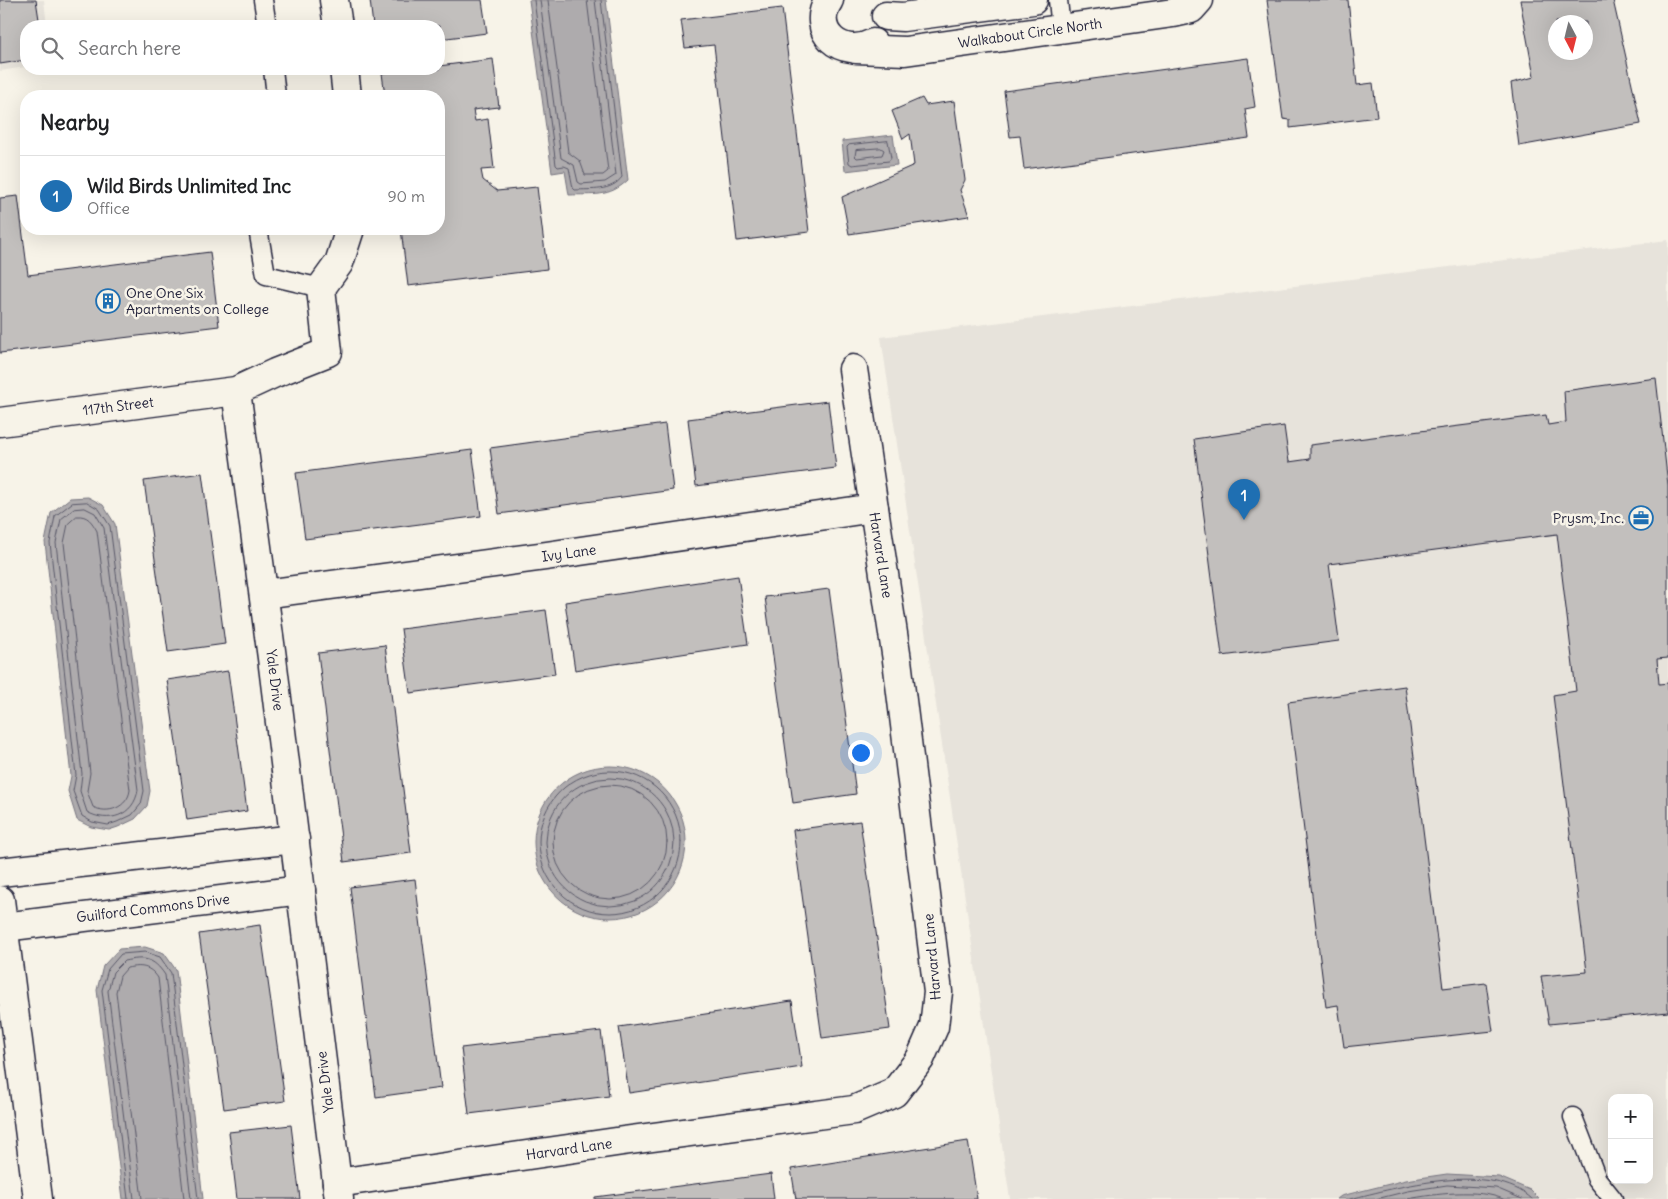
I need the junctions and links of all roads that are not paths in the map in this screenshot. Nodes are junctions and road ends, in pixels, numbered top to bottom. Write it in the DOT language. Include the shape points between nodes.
graph roads {
  1 [pos="263,0"];
  2 [pos="334,0"];
  3 [pos="1033,0"];
  4 [pos="1058,0"];
  5 [pos="1199,0"];
  6 [pos="828,1"];
  7 [pos="883,8"];
  8 [pos="266,20"];
  9 [pos="337,20"];
  10 [pos="1061,29"];
  11 [pos="856,49"];
  12 [pos="274,75"];
  13 [pos="345,75"];
  14 [pos="275,90"];
  15 [pos="346,90"];
  16 [pos="259,235"];
  17 [pos="348,235"];
  18 [pos="321,288"];
  19 [pos="853,368"];
  20 [pos="236,391"];
  21 [pos="0,422"];
  22 [pos="874,508"];
  23 [pos="264,594"];
  24 [pos="295,839"];
  25 [pos="0,872"];
  26 [pos="301,890"];
  27 [pos="1,909"];
  28 [pos="1573,1117"];
  29 [pos="338,1191"];
  30 [pos="38,1199"];
  31 [pos="1613,1199"];
  1 -- 8 [label="lane"];
  2 -- 9 [label="street"];
  3 -- 7 [label="street" via="903,17"];
  4 -- 10 [label="lane"];
  5 -- 10 [label="street, Walkabout Circle North" via="1192,8 1173,13"];
  6 -- 11 [label="street, Walkabout Circle North" via="823,11 825,30 837,45"];
  7 -- 11 [label="street" via="885,26 881,34 866,47"];
  10 -- 11 [label="street, Walkabout Circle North" via="905,51"];
  12 -- 14 [label="lane"];
  13 -- 15 [label="street"];
  16 -- 18 [label="lane" via="266,275"];
  17 -- 18 [label="street" via="339,263"];
  18 -- 20 [label="street" via="328,352"];
  19 -- 22 [label="street, Harvard Lane"];
  20 -- 21 [label="street, 117th Street"];
  20 -- 23 [label="street, Yale Drive"];
  22 -- 23 [label="street, Ivy Lane"];
  22 -- 29 [label="street, Harvard Lane" via="938,992 934,1027 920,1059 894,1093 854,1110 624,1141"];
  23 -- 24 [label="street, Yale Drive"];
  24 -- 25 [label="street"];
  24 -- 26 [label="street, Yale Drive"];
  26 -- 27 [label="street, Guilford Commons Drive"];
  26 -- 29 [label="street, Yale Drive"];
  27 -- 30 [label="street"];
  28 -- 31 [label="lane" via="1597,1179"];
}
